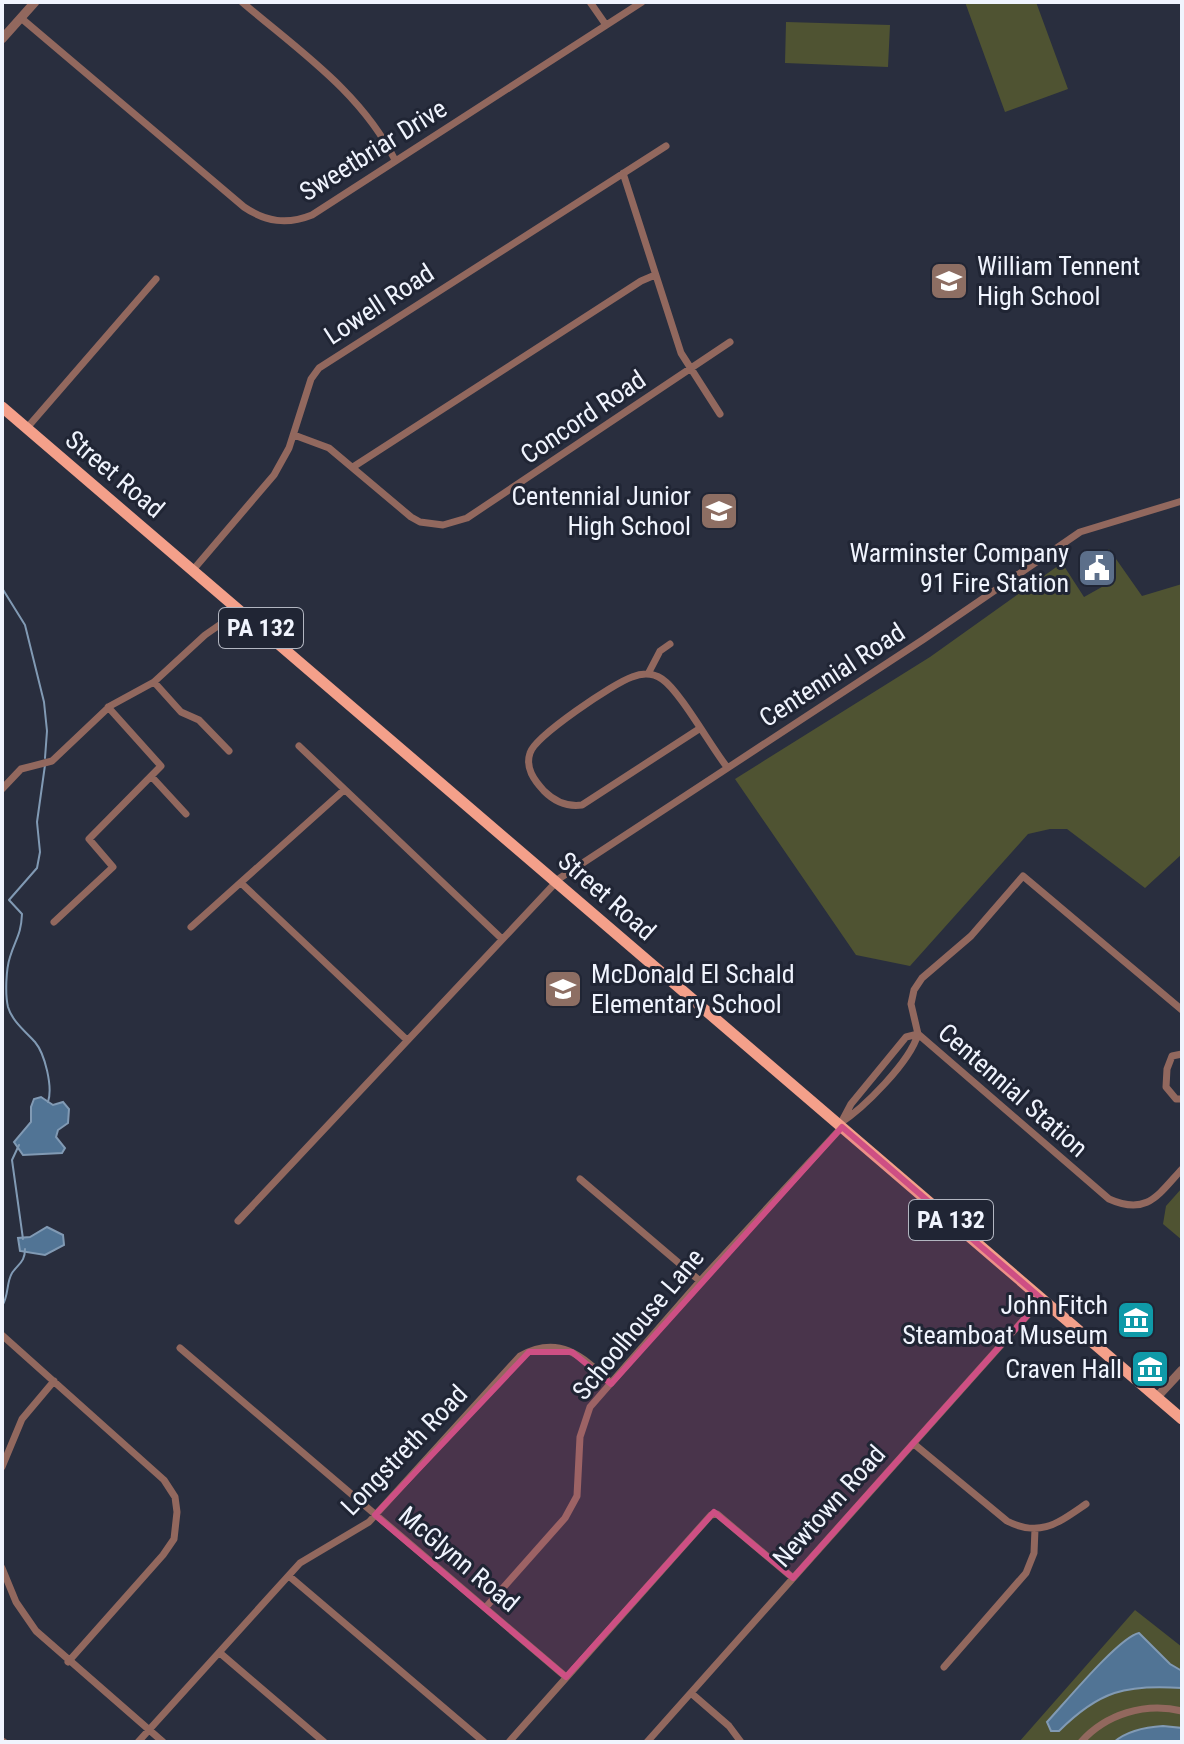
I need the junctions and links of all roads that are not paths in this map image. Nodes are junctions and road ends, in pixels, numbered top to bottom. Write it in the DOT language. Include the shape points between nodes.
graph roads {
  1 [pos="35,2"];
  2 [pos="242,2"];
  3 [pos="590,2"];
  4 [pos="642,2"];
  5 [pos="21,18"];
  6 [pos="606,25"];
  7 [pos="2,39"];
  8 [pos="666,146"];
  9 [pos="395,160"];
  10 [pos="623,173"];
  11 [pos="655,275"];
  12 [pos="156,279"];
  13 [pos="730,342"];
  14 [pos="690,369"];
  15 [pos="2,407"];
  16 [pos="720,414"];
  17 [pos="26,429"];
  18 [pos="294,435"];
  19 [pos="353,467"];
  20 [pos="1182,501"];
  21 [pos="193,570"];
  22 [pos="241,610"];
  23 [pos="670,644"];
  24 [pos="648,674"];
  25 [pos="154,682"];
  26 [pos="108,707"];
  27 [pos="699,729"];
  28 [pos="299,746"];
  29 [pos="229,751"];
  30 [pos="727,767"];
  31 [pos="151,776"];
  32 [pos="2,789"];
  33 [pos="344,790"];
  34 [pos="186,814"];
  35 [pos="556,881"];
  36 [pos="241,883"];
  37 [pos="54,922"];
  38 [pos="191,927"];
  39 [pos="501,938"];
  40 [pos="1182,1010"];
  41 [pos="918,1034"];
  42 [pos="407,1040"];
  43 [pos="1182,1054"];
  44 [pos="1182,1099"];
  45 [pos="841,1125"];
  46 [pos="1182,1169"];
  47 [pos="580,1179"];
  48 [pos="238,1221"];
  49 [pos="700,1281"];
  50 [pos="1042,1299"];
  51 [pos="2,1335"];
  52 [pos="180,1348"];
  53 [pos="1182,1370"];
  54 [pos="54,1381"];
  55 [pos="611,1383"];
  56 [pos="1157,1397"];
  57 [pos="1182,1419"];
  58 [pos="914,1444"];
  59 [pos="2,1467"];
  60 [pos="1086,1504"];
  61 [pos="375,1515"];
  62 [pos="1035,1529"];
  63 [pos="2,1568"];
  64 [pos="289,1576"];
  65 [pos="793,1578"];
  66 [pos="486,1607"];
  67 [pos="220,1653"];
  68 [pos="68,1662"];
  69 [pos="944,1667"];
  70 [pos="566,1677"];
  71 [pos="691,1693"];
  72 [pos="1182,1711"];
  73 [pos="149,1730"];
  74 [pos="138,1742"];
  75 [pos="163,1742"];
  76 [pos="324,1742"];
  77 [pos="484,1742"];
  78 [pos="509,1742"];
  79 [pos="647,1742"];
  80 [pos="741,1742"];
  81 [pos="1081,1742"];
  1 -- 5 [label="street"];
  2 -- 9 [label="street" via="350,95"];
  3 -- 6 [label="street"];
  4 -- 6 [label="street, Sweetbriar Drive"];
  5 -- 7 [label="street"];
  5 -- 9 [label="street, Sweetbriar Drive" via="263,218 280,222 306,217"];
  6 -- 9 [label="street, Sweetbriar Drive"];
  8 -- 10 [label="street, Lowell Road"];
  10 -- 11 [label="street"];
  10 -- 18 [label="street, Lowell Road" via="319,368"];
  11 -- 14 [label="street"];
  11 -- 19 [label="street"];
  12 -- 17 [label="street"];
  13 -- 14 [label="street, Concord Road"];
  14 -- 16 [label="street"];
  14 -- 19 [label="street, Concord Road" via="454,523 429,525 411,517"];
  15 -- 17 [label="main road, Street Road / PA 132"];
  17 -- 21 [label="main road, Street Road / PA 132"];
  18 -- 19 [label="street, Concord Road" via="329,448"];
  18 -- 21 [label="street, Lowell Road" via="274,475"];
  20 -- 30 [label="street, Centennial Road" via="1080,532"];
  21 -- 22 [label="main road, Street Road / PA 132"];
  22 -- 25 [label="street"];
  22 -- 35 [label="main road, Street Road / PA 132"];
  23 -- 24 [label="street"];
  24 -- 27 [label="street" via="668,684"];
  24 -- 27 [label="street" via="628,678 538,740 529,759 535,781 555,801 582,805"];
  25 -- 26 [label="street"];
  25 -- 29 [label="street"];
  26 -- 31 [label="street" via="161,766"];
  26 -- 32 [label="street" via="52,761 21,769"];
  27 -- 30 [label="street"];
  28 -- 33 [label="street"];
  30 -- 35 [label="street, Centennial Road"];
  31 -- 34 [label="street"];
  31 -- 37 [label="street" via="89,839 113,867"];
  33 -- 36 [label="street"];
  33 -- 39 [label="street"];
  35 -- 39 [label="street, Centennial Road"];
  35 -- 45 [label="main road, Street Road / PA 132"];
  36 -- 38 [label="street"];
  36 -- 42 [label="street"];
  39 -- 42 [label="street, Centennial Road"];
  40 -- 41 [label="street, Centennial Station" via="1023,876 914,990 911,1004"];
  41 -- 45 [label="street" via="914,1048 859,1112"];
  41 -- 45 [label="street" via="906,1037 851,1104"];
  41 -- 46 [label="street, Centennial Station" via="1109,1199 1139,1206"];
  42 -- 48 [label="street, Centennial Road"];
  43 -- 44 [label="street" via="1172,1056 1166,1087"];
  45 -- 49 [label="street, Schoolhouse Lane"];
  45 -- 50 [label="main road, Street Road / PA 132"];
  47 -- 49 [label="street"];
  49 -- 55 [label="street, Schoolhouse Lane"];
  50 -- 56 [label="main road, Street Road / PA 132"];
  50 -- 58 [label="street, Newtown Road"];
  51 -- 54 [label="street"];
  52 -- 61 [label="street, McGlynn Road"];
  53 -- 56 [label="street"];
  54 -- 59 [label="street" via="22,1419"];
  54 -- 68 [label="street" via="164,1480 175,1497 178,1522 163,1555"];
  55 -- 61 [label="street, Longstreth Road" via="587,1361 563,1349 543,1348 520,1356"];
  55 -- 66 [label="street, Schoolhouse Lane" via="590,1407 581,1428 577,1496 571,1510"];
  56 -- 57 [label="main road, Street Road / PA 132"];
  58 -- 62 [label="street" via="1007,1521"];
  58 -- 65 [label="street, Newtown Road"];
  60 -- 62 [label="street" via="1059,1522"];
  61 -- 64 [label="street, Longstreth Road" via="308,1557"];
  61 -- 66 [label="street, McGlynn Road"];
  62 -- 69 [label="street" via="1026,1573"];
  63 -- 68 [label="street" via="36,1631"];
  64 -- 67 [label="street, Longstreth Road"];
  64 -- 77 [label="street"];
  65 -- 70 [label="street" via="717,1514 711,1515"];
  65 -- 71 [label="street, Newtown Road"];
  66 -- 70 [label="street, McGlynn Road"];
  67 -- 73 [label="street, Longstreth Road"];
  67 -- 76 [label="street"];
  68 -- 73 [label="street"];
  70 -- 78 [label="street"];
  71 -- 79 [label="street, Newtown Road"];
  71 -- 80 [label="street"];
  72 -- 81 [label="street" via="1132,1710"];
  73 -- 74 [label="street, Longstreth Road"];
  73 -- 75 [label="street"];
}
